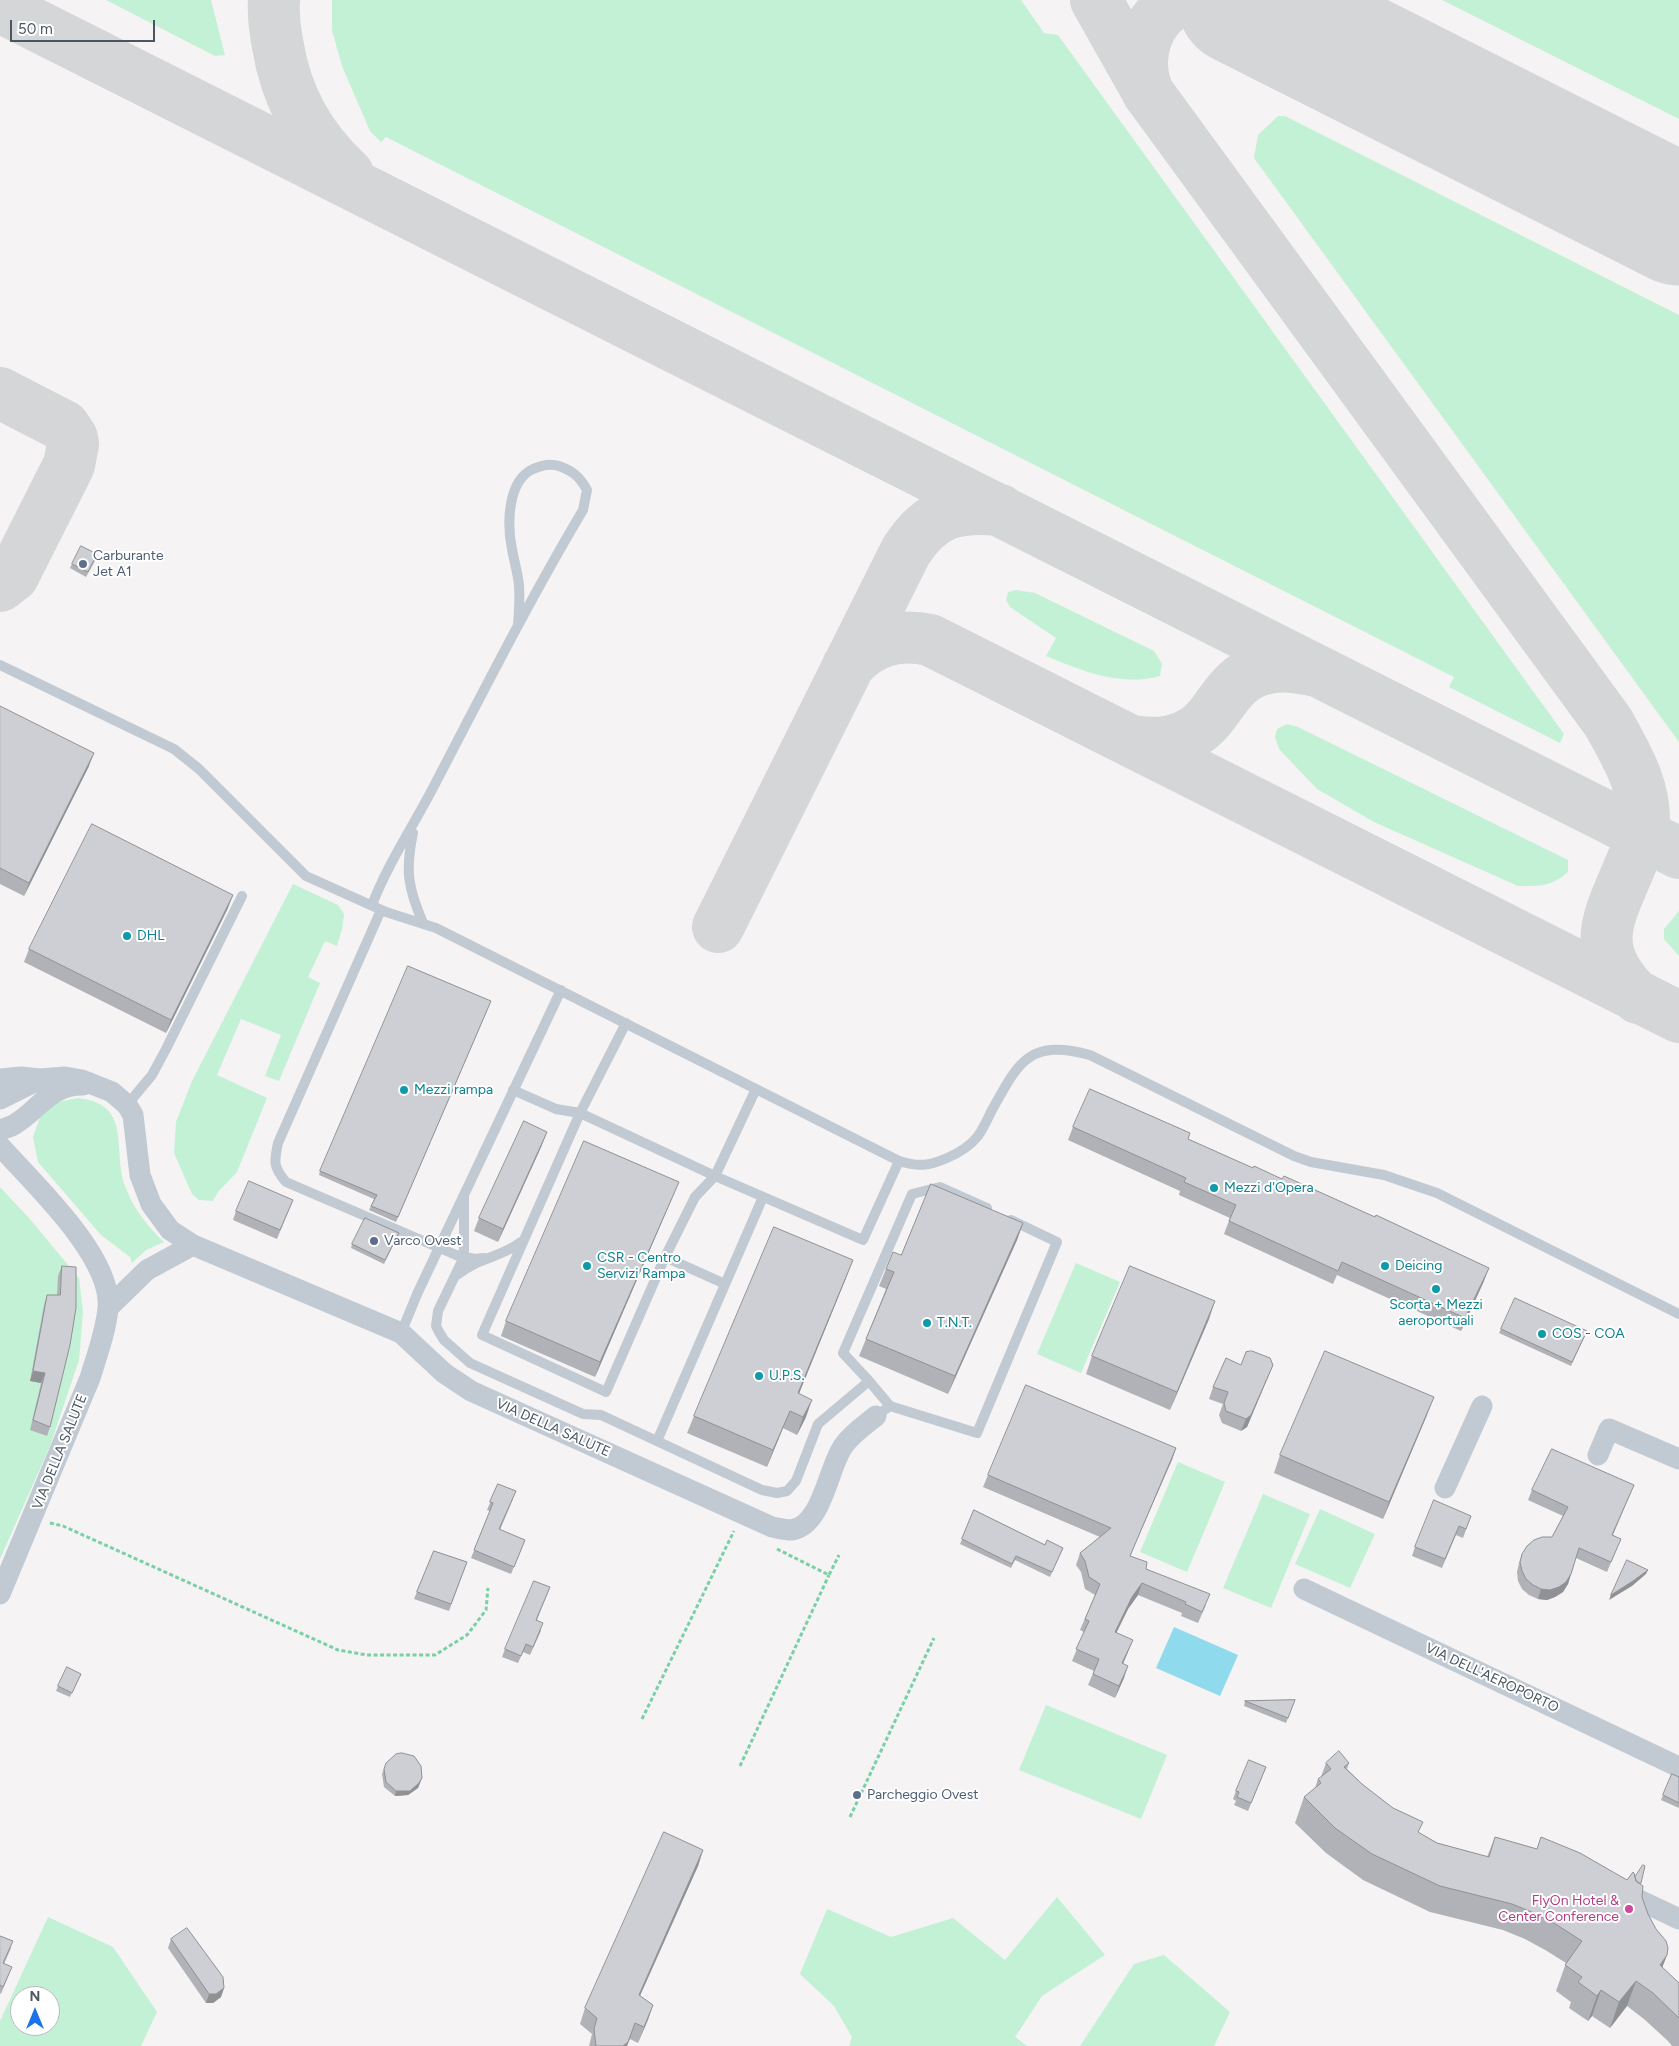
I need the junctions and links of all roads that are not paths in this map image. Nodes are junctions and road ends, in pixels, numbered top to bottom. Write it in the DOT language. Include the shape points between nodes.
graph roads {
  1 [pos="518,625"];
  2 [pos="0,665"];
  3 [pos="420,813"];
  4 [pos="242,896"];
  5 [pos="376,907"];
  6 [pos="423,924"];
  7 [pos="561,990"];
  8 [pos="626,1023"];
  9 [pos="0,1079"];
  10 [pos="40,1079"];
  11 [pos="101,1087"];
  12 [pos="756,1089"];
  13 [pos="513,1090"];
  14 [pos="0,1098"];
  15 [pos="127,1105"];
  16 [pos="580,1113"];
  17 [pos="0,1130"];
  18 [pos="0,1146"];
  19 [pos="899,1162"];
  20 [pos="715,1176"];
  21 [pos="464,1195"];
  22 [pos="763,1197"];
  23 [pos="522,1241"];
  24 [pos="193,1246"];
  25 [pos="439,1247"];
  26 [pos="464,1257"];
  27 [pos="665,1257"];
  28 [pos="484,1258"];
  29 [pos="454,1277"];
  30 [pos="725,1284"];
  31 [pos="108,1306"];
  32 [pos="1679,1314"];
  33 [pos="401,1333"];
  34 [pos="869,1381"];
  35 [pos="1482,1406"];
  36 [pos="883,1411"];
  37 [pos="657,1441"];
  38 [pos="1598,1455"];
  39 [pos="1679,1459"];
  40 [pos="1445,1488"];
  41 [pos="1304,1590"];
  42 [pos="0,1594"];
  43 [pos="1679,1767"];
  44 [pos="1637,1899"];
  45 [pos="1679,1919"];
  1 -- 1 [label="lane" via="583,510 587,490 580,478 556,465 530,470 520,479 514,495 510,514 519,585"];
  1 -- 3 [label="lane"];
  2 -- 5 [label="lane" via="174,749 199,769 306,876"];
  3 -- 5 [label="lane" via="382,878"];
  3 -- 6 [label="lane" via="408,856 409,883"];
  4 -- 15 [label="lane" via="152,1075"];
  5 -- 6 [label="lane"];
  5 -- 25 [label="lane" via="278,1143 276,1171 286,1182"];
  6 -- 7 [label="lane"];
  7 -- 8 [label="lane"];
  7 -- 13 [label="lane"];
  8 -- 12 [label="lane"];
  8 -- 16 [label="lane"];
  9 -- 10 [label="street" via="31,1076"];
  10 -- 11 [label="street" via="65,1077"];
  10 -- 14 [label="street"];
  11 -- 15 [label="street"];
  11 -- 17 [label="street" via="66,1086 47,1096 15,1124"];
  12 -- 19 [label="lane"];
  12 -- 20 [label="lane"];
  13 -- 16 [label="lane" via="556,1109"];
  13 -- 21 [label="lane"];
  15 -- 24 [label="street, VIA DELLA SALUTE" via="134,1115 140,1175 151,1204 170,1230"];
  16 -- 20 [label="lane"];
  16 -- 23 [label="lane"];
  18 -- 31 [label="street, VIA DELLA SALUTE" via="67,1221 95,1259 107,1291"];
  19 -- 22 [label="lane" via="863,1240"];
  19 -- 32 [label="lane" via="914,1166 935,1164 965,1149 979,1135 1008,1079 1026,1058 1050,1049 1072,1050 1090,1055 1294,1156 1384,1175 1437,1193"];
  20 -- 22 [label="lane"];
  20 -- 27 [label="lane" via="695,1197"];
  21 -- 25 [label="lane"];
  21 -- 26 [label="lane"];
  22 -- 30 [label="lane"];
  23 -- 27 [label="lane" via="482,1335 606,1392"];
  23 -- 28 [label="lane" via="509,1250"];
  24 -- 31 [label="street" via="147,1270"];
  24 -- 33 [label="street, VIA DELLA SALUTE"];
  25 -- 26 [label="lane"];
  25 -- 33 [label="lane"];
  26 -- 28 [label="lane"];
  26 -- 29 [label="lane"];
  27 -- 30 [label="lane"];
  28 -- 29 [label="lane"];
  29 -- 37 [label="lane" via="438,1311 436,1326 444,1340 470,1363 583,1414 601,1415"];
  30 -- 37 [label="lane"];
  31 -- 42 [label="street, VIA DELLA SALUTE" via="90,1378"];
  33 -- 36 [label="street, VIA DELLA SALUTE" via="444,1373 471,1391 772,1527 790,1530 809,1521 844,1446"];
  34 -- 36 [label="lane"];
  34 -- 36 [label="lane" via="842,1353 912,1194 940,1187 1056,1242 977,1434"];
  34 -- 37 [label="lane" via="818,1424 796,1481 787,1491 762,1490"];
  35 -- 40 [label="street"];
  38 -- 39 [label="street" via="1609,1429"];
  41 -- 43 [label="street, VIA DELL'AEROPORTO"];
  44 -- 45 [label="street"];
}
